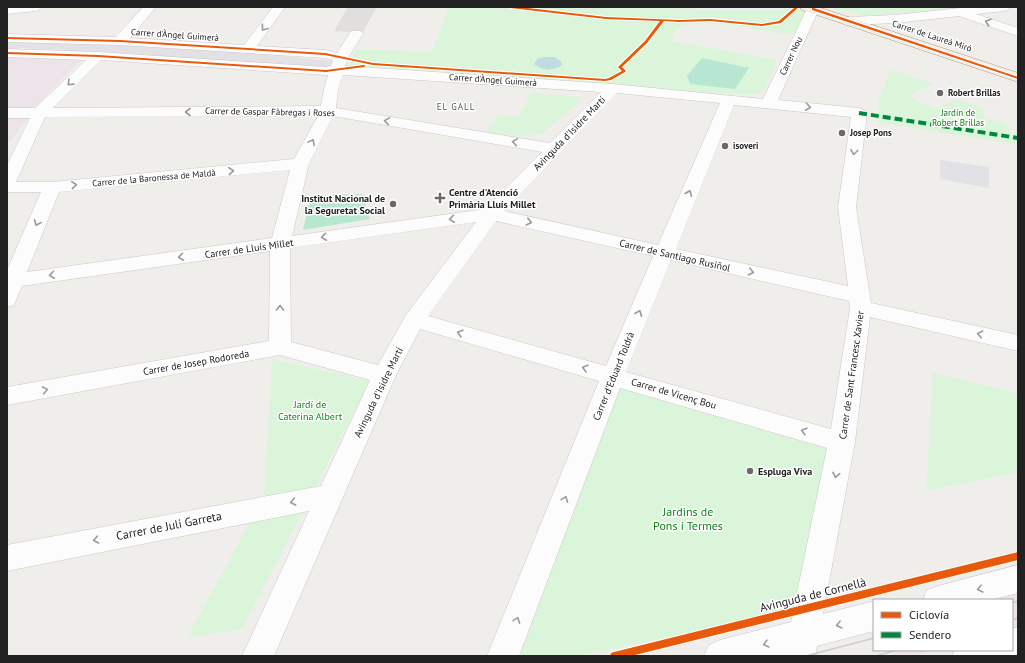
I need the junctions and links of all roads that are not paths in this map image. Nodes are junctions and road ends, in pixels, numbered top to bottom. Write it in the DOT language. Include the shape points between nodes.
graph roads {
  1 [pos="35,7"];
  2 [pos="150,7"];
  3 [pos="279,7"];
  4 [pos="1004,7"];
  5 [pos="809,8"];
  6 [pos="7,10"];
  7 [pos="959,12"];
  8 [pos="895,19"];
  9 [pos="849,21"];
  10 [pos="880,32"];
  11 [pos="1018,32"];
  12 [pos="356,34"];
  13 [pos="7,38"];
  14 [pos="120,41"];
  15 [pos="248,49"];
  16 [pos="7,53"];
  17 [pos="98,56"];
  18 [pos="340,64"];
  19 [pos="1018,78"];
  20 [pos="613,88"];
  21 [pos="729,99"];
  22 [pos="769,103"];
  23 [pos="328,111"];
  24 [pos="40,112"];
  25 [pos="7,113"];
  26 [pos="859,113"];
  27 [pos="554,149"];
  28 [pos="300,164"];
  29 [pos="7,183"];
  30 [pos="7,187"];
  31 [pos="52,187"];
  32 [pos="491,214"];
  33 [pos="280,244"];
  34 [pos="664,252"];
  35 [pos="10,280"];
  36 [pos="7,300"];
  37 [pos="860,302"];
  38 [pos="414,320"];
  39 [pos="1018,343"];
  40 [pos="280,347"];
  41 [pos="384,375"];
  42 [pos="613,376"];
  43 [pos="7,396"];
  44 [pos="842,442"];
  45 [pos="331,495"];
  46 [pos="7,558"];
  47 [pos="1018,579"];
  48 [pos="942,599"];
  49 [pos="873,616"];
  50 [pos="802,645"];
  51 [pos="986,651"];
  52 [pos="258,656"];
  53 [pos="503,656"];
  54 [pos="720,656"];
  55 [pos="968,656"];
  1 -- 6 [label="street"];
  2 -- 14 [label="street"];
  3 -- 15 [label="street, one-way"];
  4 -- 7 [label="street"];
  5 -- 9 [label="main road, Carrer de Laureà Miró"];
  5 -- 22 [label="street, Carrer Nou"];
  7 -- 8 [label="street"];
  11 -- 7 [label="street, one-way"];
  8 -- 9 [label="street"];
  8 -- 10 [label="street"];
  9 -- 10 [label="main road, Carrer de Laureà Miró"];
  10 -- 19 [label="main road, Carrer de Laureà Miró"];
  12 -- 18 [label="street"];
  13 -- 14 [label="street, Carrer d'Àngel Guimerà"];
  14 -- 15 [label="street, Carrer d'Àngel Guimerà"];
  15 -- 18 [label="street, Carrer d'Àngel Guimerà" via="325,54"];
  16 -- 17 [label="street, Carrer d'Àngel Guimerà"];
  17 -- 18 [label="street, Carrer d'Àngel Guimerà" via="326,72"];
  17 -- 24 [label="street, one-way"];
  18 -- 20 [label="street, Carrer d'Àngel Guimerà"];
  18 -- 23 [label="street" via="331,89"];
  20 -- 21 [label="street, Carrer d'Àngel Guimerà"];
  20 -- 27 [label="street, Avinguda d'Isidre Martí"];
  21 -- 22 [label="street, Carrer d'Àngel Guimerà"];
  34 -- 21 [label="street, Carrer d'Eduard Toldrà, one-way"];
  22 -- 26 [label="street, Carrer d'Àngel Guimerà, one-way"];
  23 -- 24 [label="street, Carrer de Gaspar Fàbregas i Roses, one-way"];
  27 -- 23 [label="street, Carrer de Gaspar Fàbregas i Roses, one-way"];
  28 -- 23 [label="street, one-way"];
  24 -- 25 [label="street, Carrer de Gaspar Fàbregas i Roses"];
  24 -- 29 [label="street"];
  26 -- 37 [label="street, Carrer de Sant Francesc Xavier, one-way" via="847,206"];
  27 -- 32 [label="street, Avinguda d'Isidre Martí"];
  31 -- 28 [label="street, Carrer de la Baronessa de Maldà, one-way"];
  28 -- 33 [label="street"];
  30 -- 31 [label="street, Carrer de la Baronessa de Maldà"];
  31 -- 35 [label="street, one-way"];
  32 -- 33 [label="street, Carrer de Lluís Millet, one-way"];
  32 -- 34 [label="street, Carrer de Santiago Rusiñol, one-way"];
  32 -- 38 [label="street, Avinguda d'Isidre Martí"];
  33 -- 35 [label="street, Carrer de Lluís Millet, one-way"];
  40 -- 33 [label="street, one-way"];
  34 -- 37 [label="street, Carrer de Santiago Rusiñol, one-way"];
  42 -- 34 [label="street, Carrer d'Eduard Toldrà, one-way"];
  35 -- 36 [label="street"];
  39 -- 37 [label="street, Carrer de Santiago Rusiñol, one-way"];
  37 -- 44 [label="street, Carrer de Sant Francesc Xavier"];
  38 -- 41 [label="street, Avinguda d'Isidre Martí"];
  42 -- 38 [label="street, Carrer de Vicenç Bou, one-way"];
  40 -- 41 [label="street, Carrer de Josep Rodoreda"];
  43 -- 40 [label="street, Carrer de Josep Rodoreda, one-way"];
  41 -- 45 [label="street, Avinguda d'Isidre Martí"];
  44 -- 42 [label="street, Carrer de Vicenç Bou, one-way"];
  53 -- 42 [label="street, Carrer d'Eduard Toldrà, one-way"];
  44 -- 50 [label="street, Carrer de Sant Francesc Xavier, one-way"];
  45 -- 46 [label="street, Carrer de Juli Garreta, one-way"];
  45 -- 52 [label="street, Avinguda d'Isidre Martí"];
  47 -- 48 [label="street, one-way"];
  49 -- 50 [label="street, one-way"];
  50 -- 54 [label="street, one-way"];
  51 -- 55 [label="street"];
}
